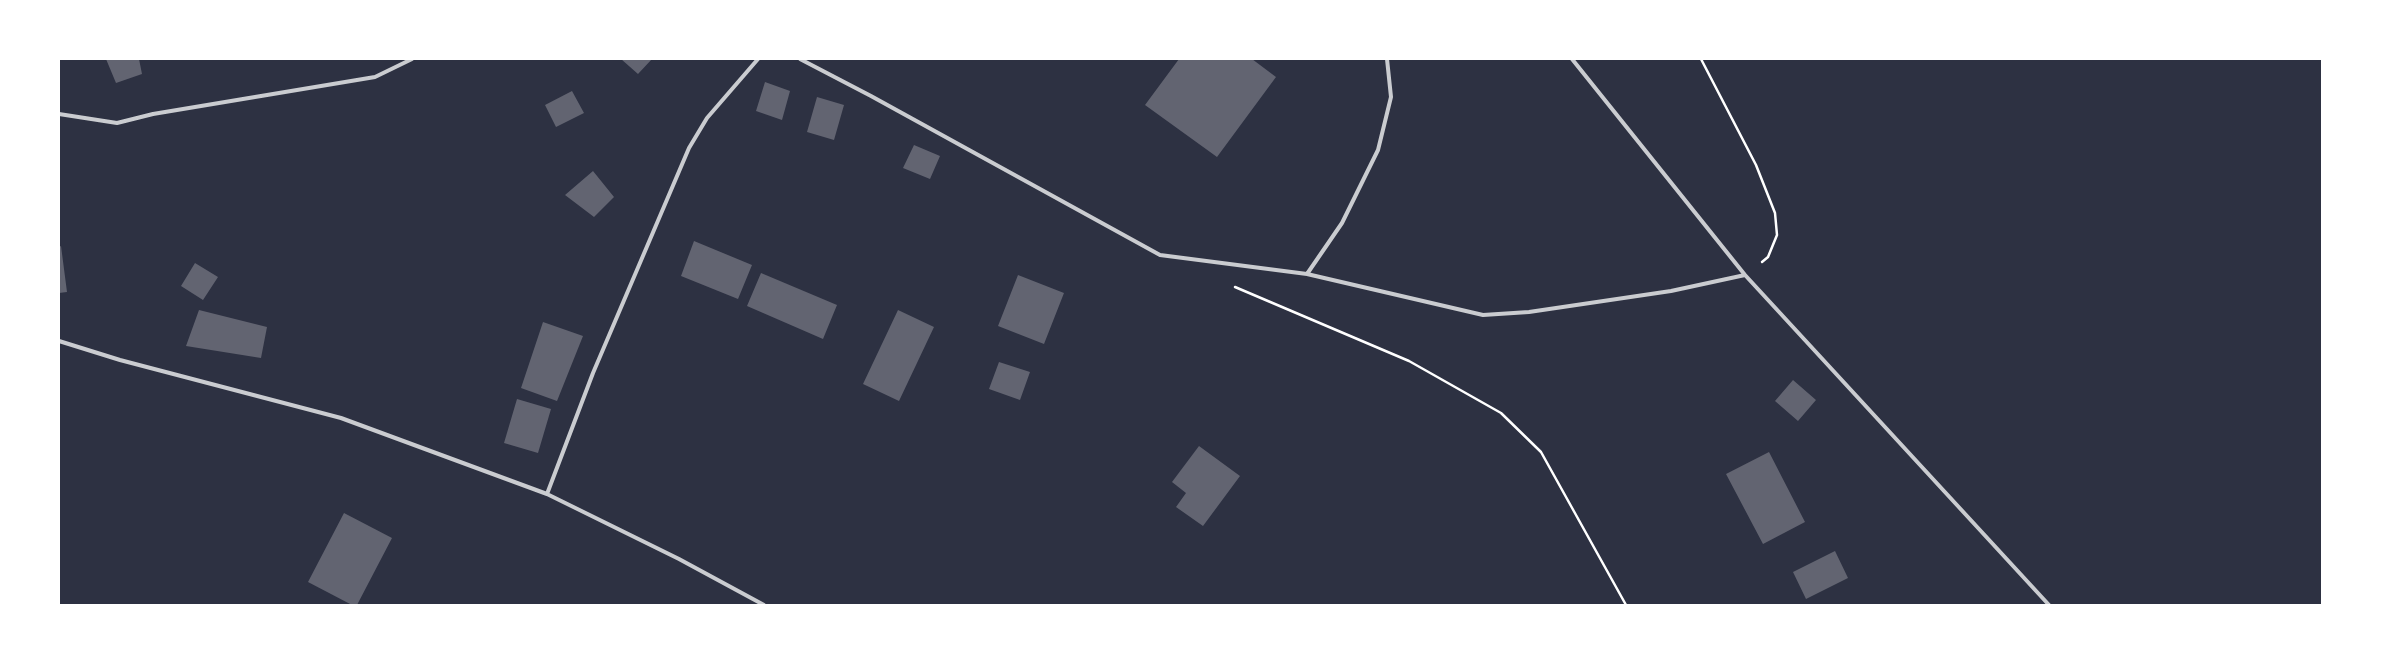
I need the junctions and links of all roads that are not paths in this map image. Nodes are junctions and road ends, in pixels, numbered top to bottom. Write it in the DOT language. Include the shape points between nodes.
graph roads {
  1 [pos="412,59"];
  2 [pos="758,59"];
  3 [pos="800,59"];
  4 [pos="1386,59"];
  5 [pos="1572,59"];
  6 [pos="59,114"];
  7 [pos="1307,274"];
  8 [pos="1745,274"];
  9 [pos="59,341"];
  10 [pos="547,494"];
  11 [pos="764,605"];
  12 [pos="2049,605"];
  1 -- 6 [label="street" via="375,77 153,114 117,123"];
  2 -- 10 [label="street" via="707,118 690,148 593,373"];
  3 -- 7 [label="street" via="1160,255"];
  4 -- 7 [label="street" via="1391,97 1378,150 1342,223"];
  5 -- 8 [label="street"];
  7 -- 8 [label="street" via="1482,315 1530,312 1671,291"];
  8 -- 12 [label="street"];
  9 -- 10 [label="street" via="120,360 341,418"];
  10 -- 11 [label="street" via="679,559"];
}
